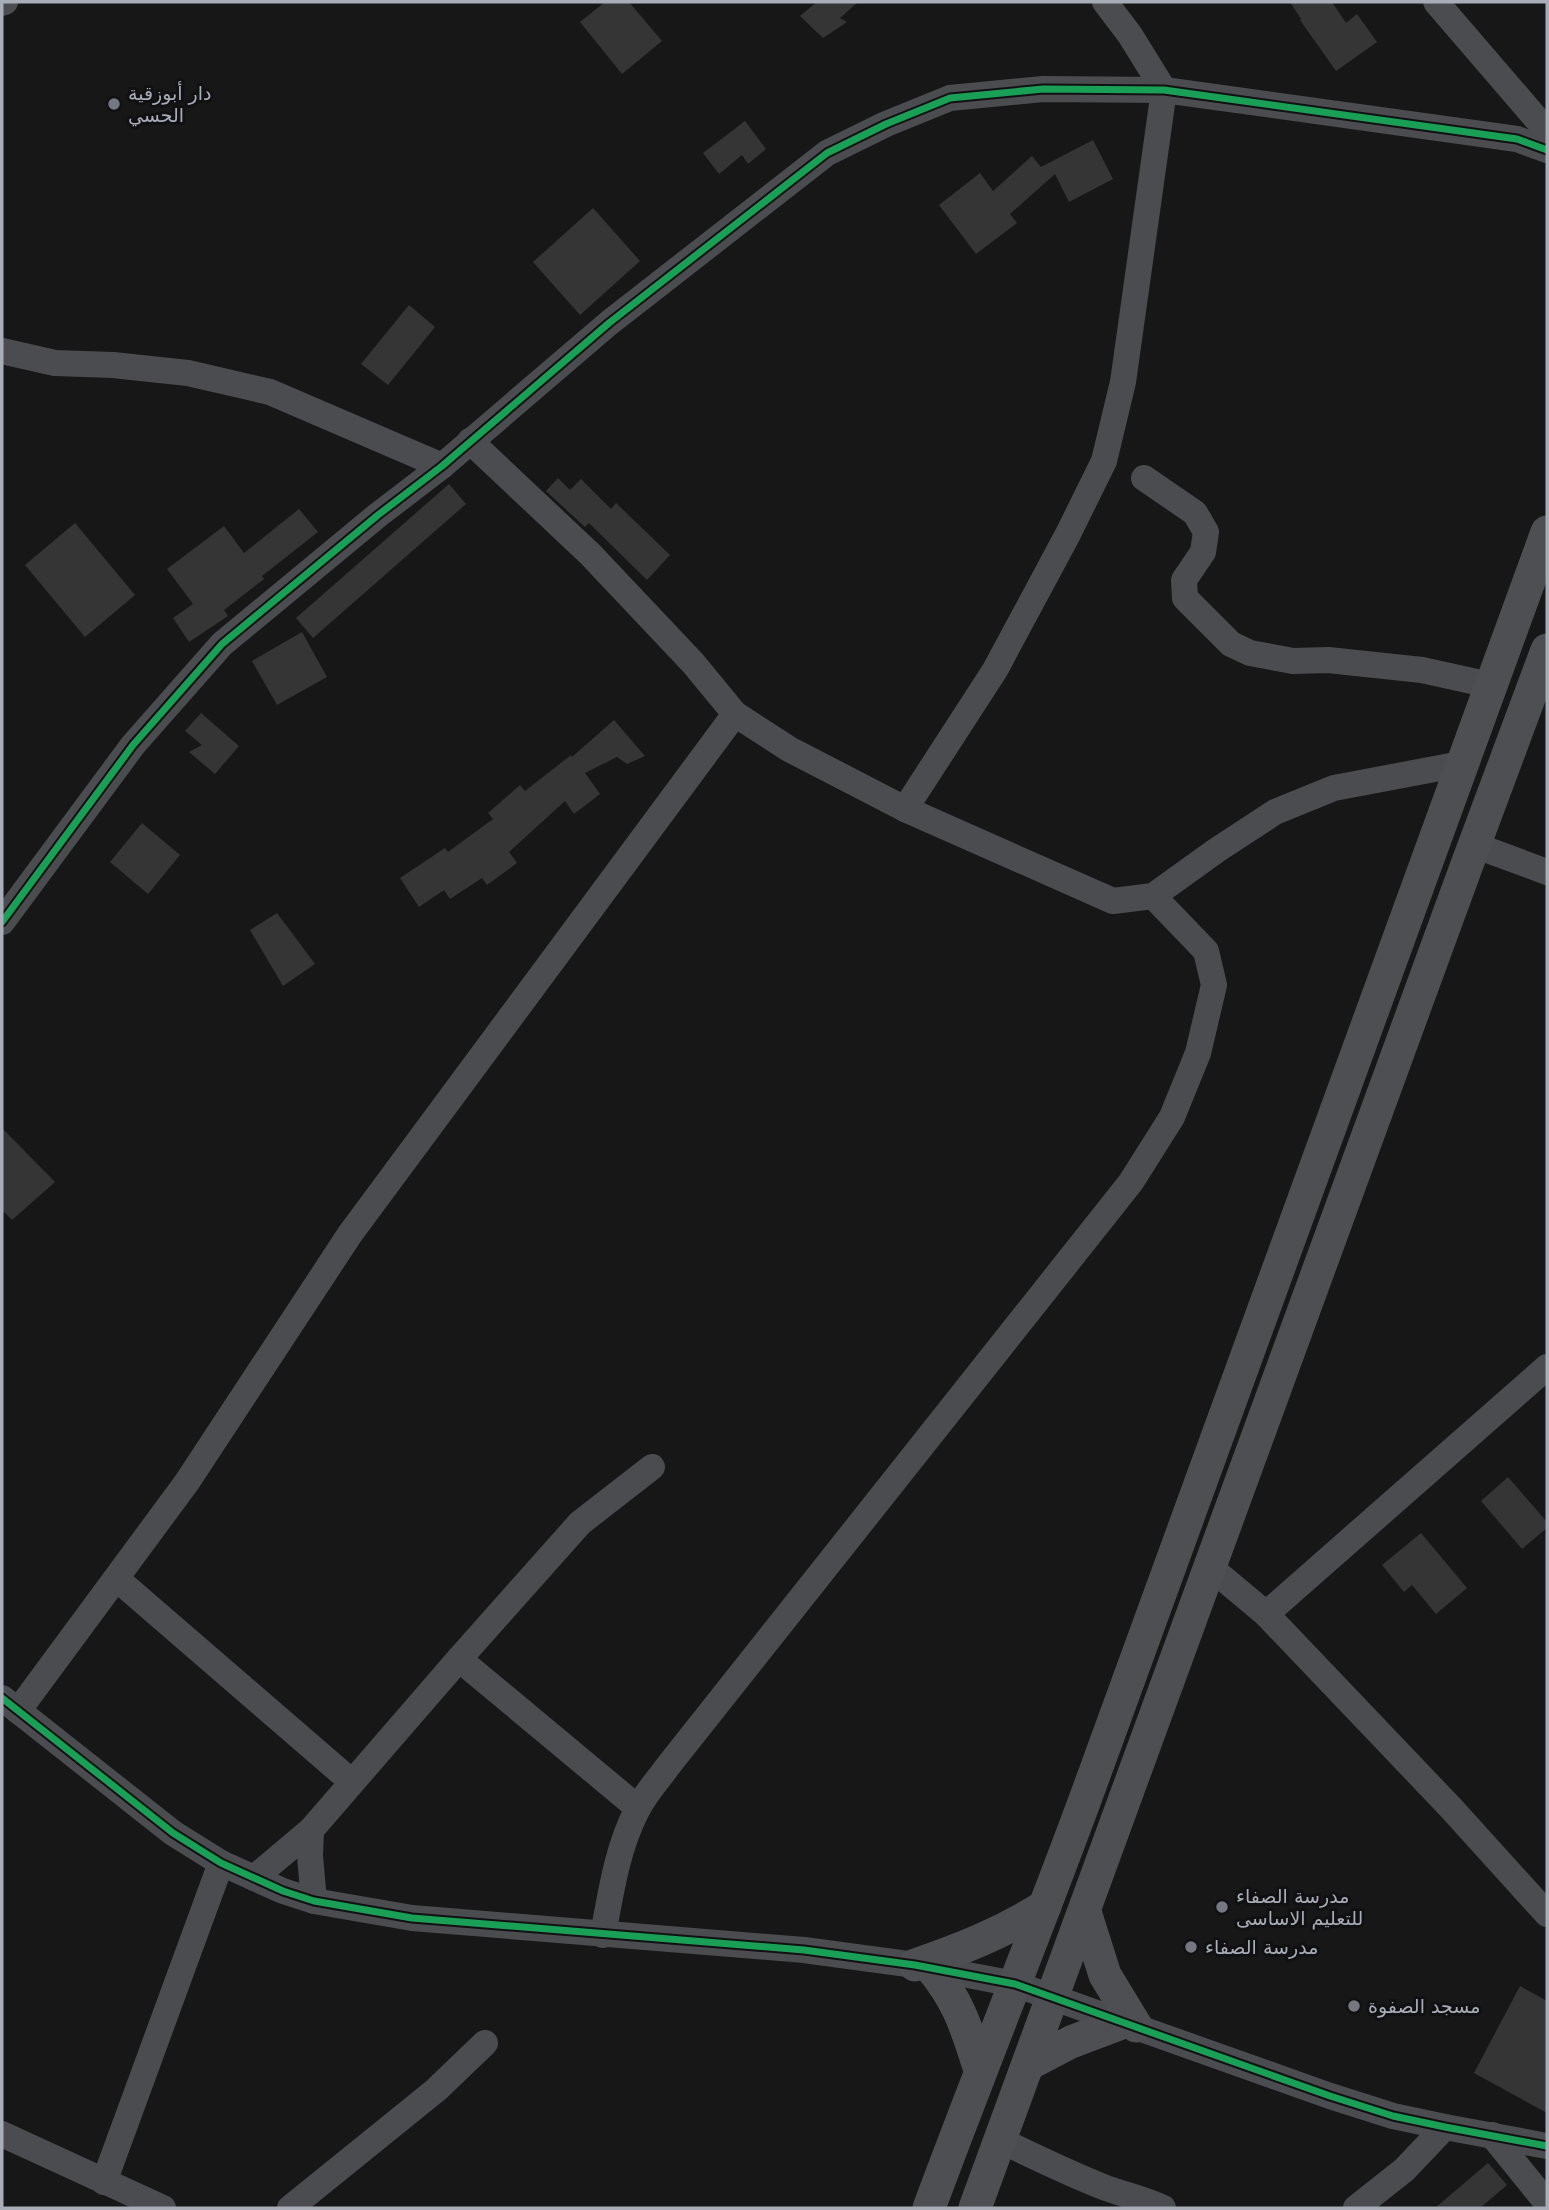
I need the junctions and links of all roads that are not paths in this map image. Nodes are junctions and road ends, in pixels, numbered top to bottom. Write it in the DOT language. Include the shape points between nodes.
graph roads {
  1 [pos="1105,2"];
  2 [pos="1436,2"];
  3 [pos="1164,90"];
  4 [pos="1547,133"];
  5 [pos="1517,139"];
  6 [pos="1547,150"];
  7 [pos="2,351"];
  8 [pos="470,441"];
  9 [pos="442,466"];
  10 [pos="1144,478"];
  11 [pos="1547,532"];
  12 [pos="1547,650"];
  13 [pos="1490,685"];
  14 [pos="735,715"];
  15 [pos="1461,764"];
  16 [pos="905,810"];
  17 [pos="1474,845"];
  18 [pos="1547,872"];
  19 [pos="1153,896"];
  20 [pos="2,922"];
  21 [pos="1547,1367"];
  22 [pos="652,1467"];
  23 [pos="1211,1567"];
  24 [pos="117,1579"];
  25 [pos="1266,1615"];
  26 [pos="459,1659"];
  27 [pos="10,1704"];
  28 [pos="352,1782"];
  29 [pos="638,1808"];
  30 [pos="311,1830"];
  31 [pos="221,1863"];
  32 [pos="254,1878"];
  33 [pos="314,1901"];
  34 [pos="1045,1906"];
  35 [pos="1085,1912"];
  36 [pos="1547,1914"];
  37 [pos="603,1935"];
  38 [pos="924,1967"];
  39 [pos="1015,1984"];
  40 [pos="1054,1997"];
  41 [pos="1130,2024"];
  42 [pos="485,2043"];
  43 [pos="1029,2064"];
  44 [pos="980,2070"];
  45 [pos="1445,2127"];
  46 [pos="1492,2135"];
  47 [pos="3,2137"];
  48 [pos="1000,2140"];
  49 [pos="1547,2146"];
  50 [pos="104,2182"];
  51 [pos="1547,2203"];
  52 [pos="163,2208"];
  53 [pos="289,2208"];
  54 [pos="929,2208"];
  55 [pos="975,2208"];
  56 [pos="1163,2208"];
  57 [pos="1356,2208"];
  1 -- 3 [label="street"];
  2 -- 4 [label="street"];
  3 -- 5 [label="street"];
  3 -- 8 [label="street" via="1042,89 950,99 827,153 609,323"];
  3 -- 16 [label="street" via="1123,382 1104,461 995,670"];
  4 -- 5 [label="street"];
  5 -- 6 [label="street"];
  7 -- 9 [label="street" via="55,363 187,373 270,393"];
  8 -- 9 [label="street"];
  8 -- 14 [label="street" via="590,554 693,663"];
  9 -- 20 [label="street" via="222,644 133,745"];
  10 -- 13 [label="street" via="1195,513 1206,532 1203,552 1184,580 1185,598 1231,644 1270,658 1422,670"];
  11 -- 13 [label="main road"];
  12 -- 17 [label="main road"];
  13 -- 15 [label="main road"];
  14 -- 16 [label="street"];
  14 -- 24 [label="street" via="350,1234 187,1482"];
  15 -- 19 [label="street" via="1334,788 1275,812"];
  15 -- 34 [label="main road"];
  16 -- 19 [label="street" via="1113,901"];
  17 -- 18 [label="street"];
  17 -- 23 [label="main road"];
  19 -- 29 [label="street" via="1206,951 1214,985 1198,1053 1172,1117 1130,1182"];
  21 -- 25 [label="street"];
  22 -- 26 [label="street" via="580,1523"];
  23 -- 25 [label="street"];
  23 -- 35 [label="main road"];
  24 -- 27 [label="street"];
  24 -- 28 [label="street"];
  25 -- 36 [label="street"];
  26 -- 28 [label="street"];
  26 -- 29 [label="street"];
  27 -- 31 [label="street" via="173,1833"];
  28 -- 30 [label="street"];
  29 -- 37 [label="street" via="614,1876"];
  30 -- 32 [label="street"];
  30 -- 33 [label="street"];
  31 -- 32 [label="street"];
  31 -- 50 [label="street"];
  32 -- 33 [label="street"];
  33 -- 37 [label="street" via="412,1918"];
  34 -- 38 [label="main road"];
  34 -- 39 [label="main road"];
  35 -- 40 [label="main road"];
  35 -- 41 [label="main road" via="1105,1975"];
  37 -- 38 [label="street" via="804,1950"];
  38 -- 39 [label="street"];
  38 -- 44 [label="main road" via="954,1998"];
  39 -- 40 [label="street"];
  39 -- 44 [label="main road"];
  40 -- 41 [label="street"];
  40 -- 43 [label="main road"];
  41 -- 43 [label="main road" via="1071,2042"];
  41 -- 45 [label="street" via="1330,2096"];
  42 -- 53 [label="street" via="436,2090"];
  43 -- 48 [label="main road"];
  44 -- 54 [label="main road"];
  45 -- 46 [label="street"];
  45 -- 57 [label="street" via="1404,2170"];
  46 -- 49 [label="street"];
  46 -- 51 [label="street"];
  47 -- 50 [label="street"];
  48 -- 55 [label="main road"];
  48 -- 56 [label="street"];
  50 -- 52 [label="street"];
}
